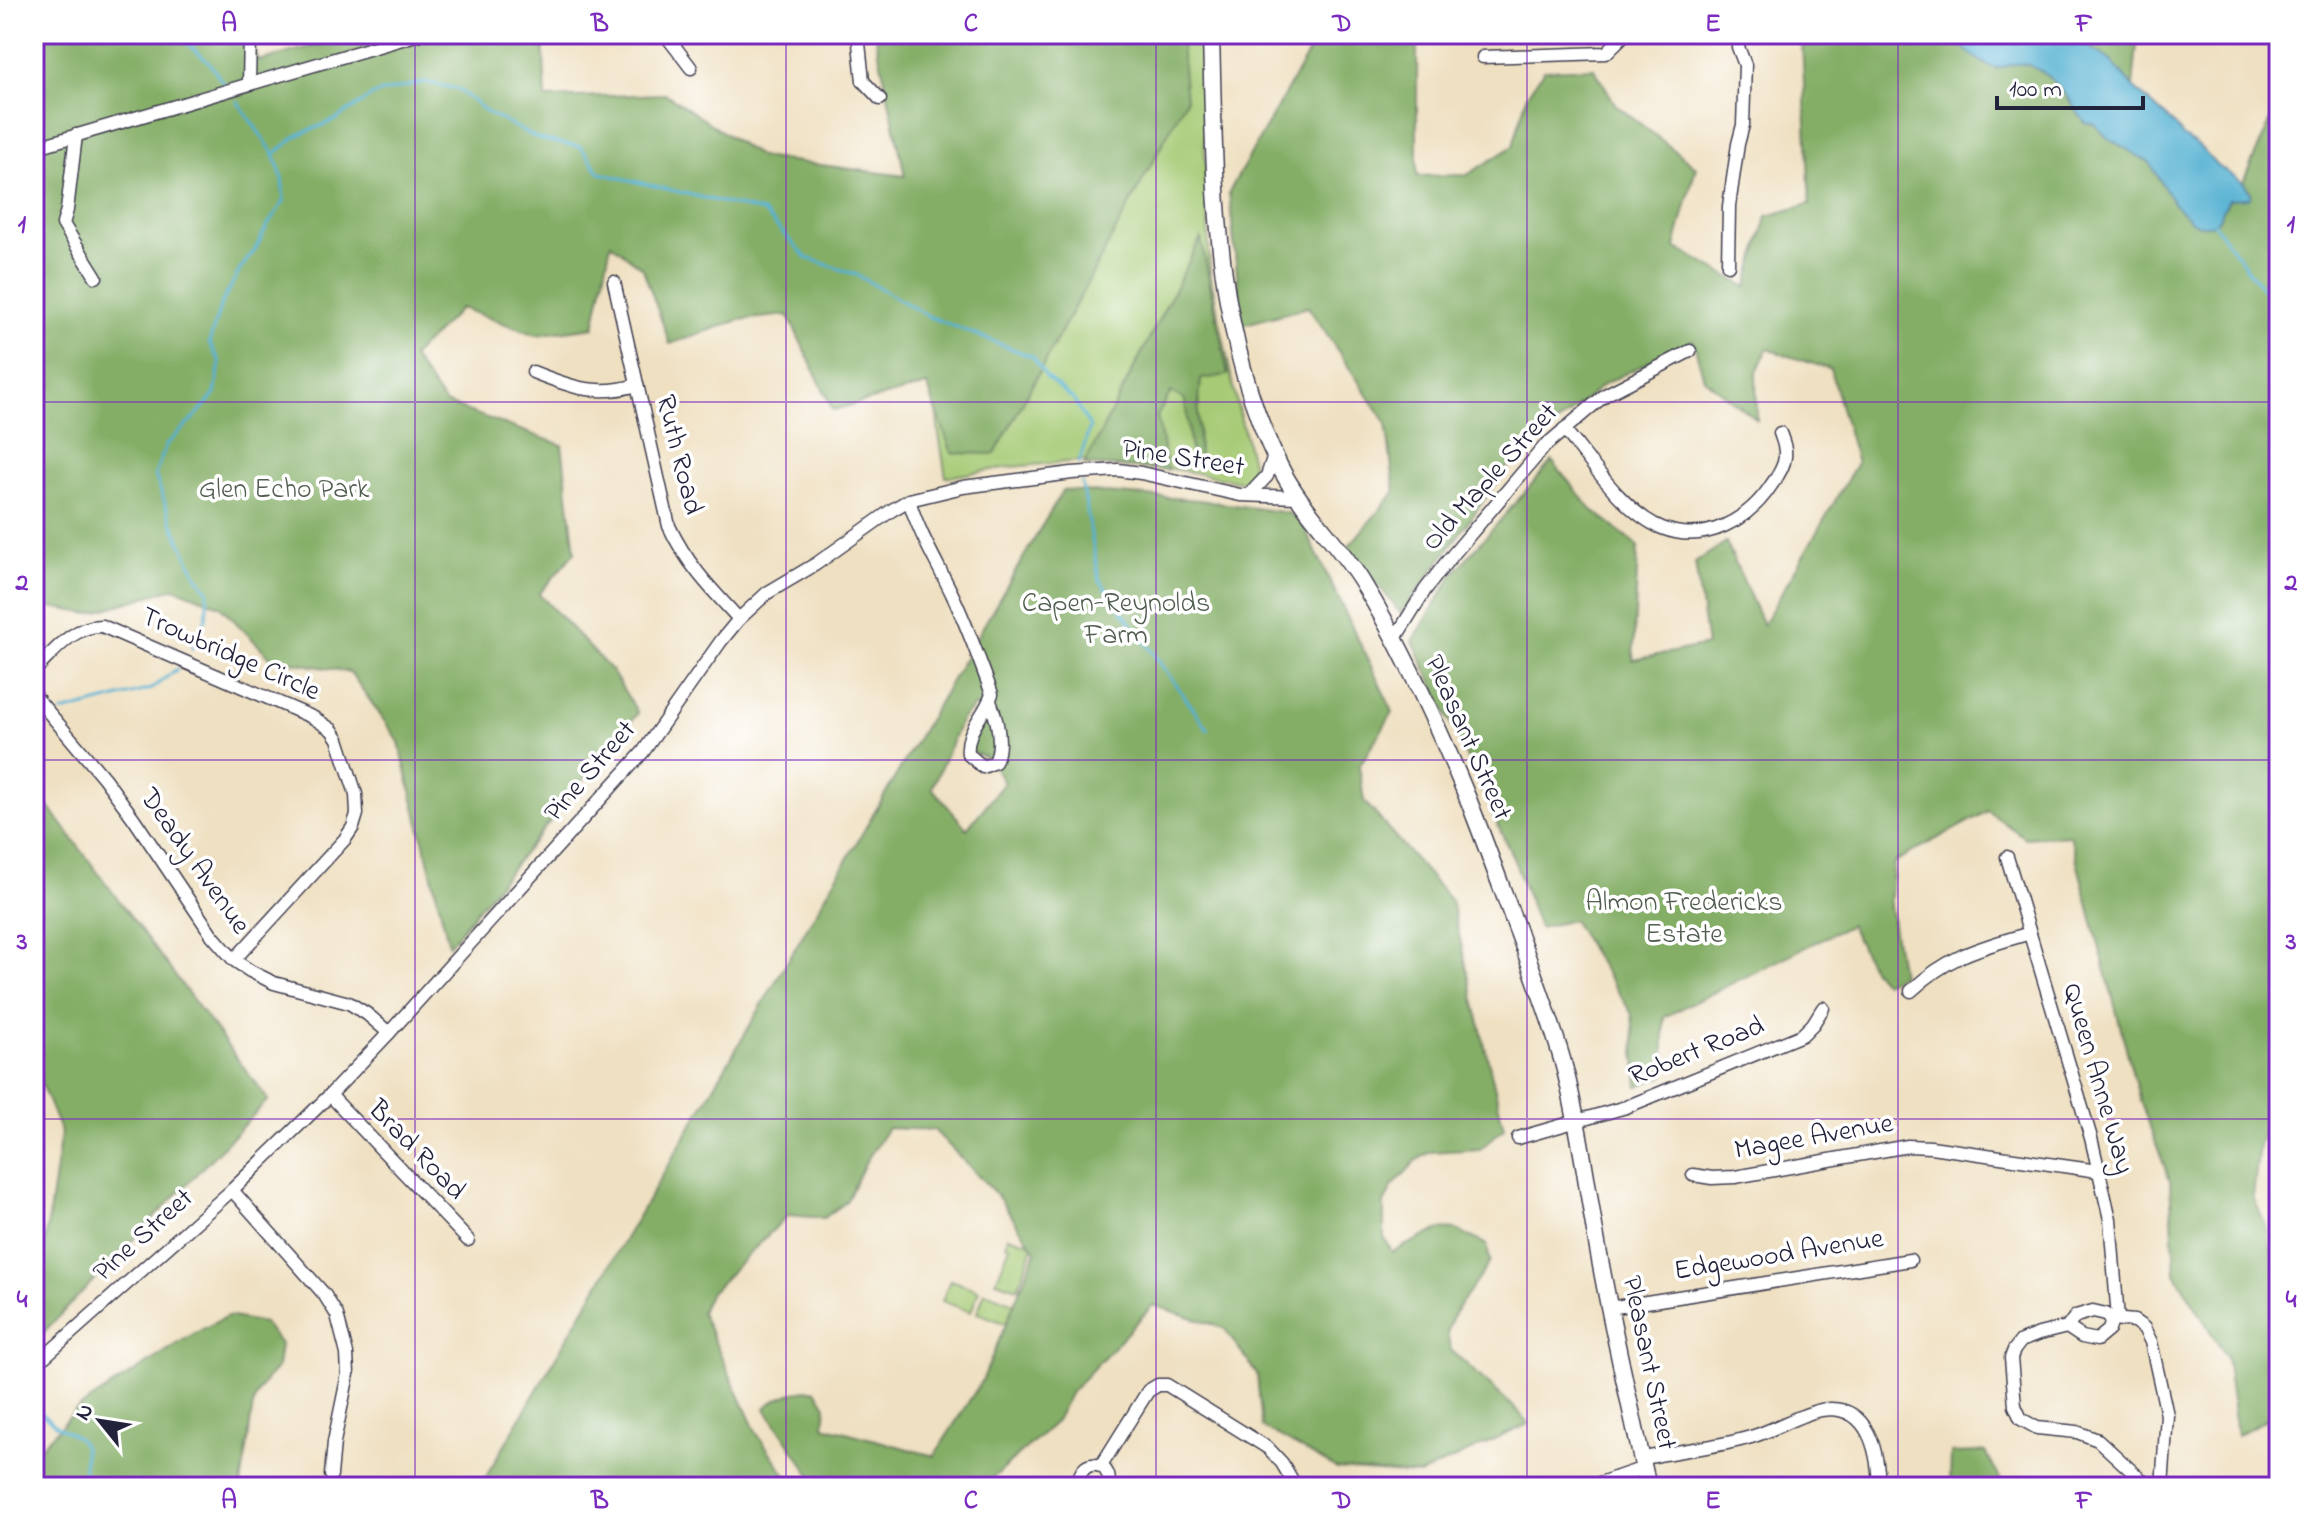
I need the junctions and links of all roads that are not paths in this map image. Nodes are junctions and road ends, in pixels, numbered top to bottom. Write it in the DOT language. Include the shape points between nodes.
graph roads {
  1 [pos="250,34"];
  2 [pos="419,34"];
  3 [pos="665,34"];
  4 [pos="858,34"];
  5 [pos="1211,34"];
  6 [pos="1625,34"];
  7 [pos="1741,34"];
  8 [pos="1483,57"];
  9 [pos="691,68"];
  10 [pos="249,84"];
  11 [pos="880,99"];
  12 [pos="76,135"];
  13 [pos="34,148"];
  14 [pos="1728,265"];
  15 [pos="96,277"];
  16 [pos="614,282"];
  17 [pos="1690,351"];
  18 [pos="533,372"];
  19 [pos="637,385"];
  20 [pos="1564,429"];
  21 [pos="1780,433"];
  22 [pos="1274,455"];
  23 [pos="1249,495"];
  24 [pos="1298,497"];
  25 [pos="909,500"];
  26 [pos="739,619"];
  27 [pos="1394,640"];
  28 [pos="34,671"];
  29 [pos="34,695"];
  30 [pos="990,701"];
  31 [pos="2007,857"];
  32 [pos="2030,933"];
  33 [pos="234,960"];
  34 [pos="1911,991"];
  35 [pos="1823,1008"];
  36 [pos="389,1033"];
  37 [pos="330,1095"];
  38 [pos="1576,1121"];
  39 [pos="1518,1138"];
  40 [pos="2098,1171"];
  41 [pos="1693,1175"];
  42 [pos="232,1190"];
  43 [pos="468,1240"];
  44 [pos="1910,1260"];
  45 [pos="1609,1308"];
  46 [pos="2115,1319"];
  47 [pos="2067,1327"];
  48 [pos="34,1366"];
  49 [pos="1642,1464"];
  50 [pos="1101,1466"];
  51 [pos="331,1475"];
  52 [pos="1080,1487"];
  53 [pos="1108,1487"];
  54 [pos="1296,1487"];
  55 [pos="1588,1487"];
  56 [pos="1648,1487"];
  57 [pos="1879,1487"];
  58 [pos="2149,1487"];
  59 [pos="2162,1487"];
  1 -- 10 [label="street"];
  2 -- 10 [label="street"];
  3 -- 9 [label="street"];
  4 -- 11 [label="street" via="863,81"];
  5 -- 22 [label="main road, Pleasant Street" via="1220,247 1240,358"];
  6 -- 8 [label="street" via="1606,53"];
  7 -- 14 [label="street" via="1743,125 1729,206"];
  10 -- 12 [label="street"];
  12 -- 13 [label="street"];
  12 -- 15 [label="street" via="63,224"];
  16 -- 19 [label="street, Ruth Road"];
  17 -- 20 [label="street, Old Maple Street" via="1605,395"];
  18 -- 19 [label="street" via="600,392"];
  19 -- 26 [label="street, Ruth Road" via="669,526 689,563"];
  20 -- 21 [label="street" via="1628,505 1653,524 1684,534 1717,529 1757,503 1784,463"];
  20 -- 27 [label="street, Old Maple Street" via="1445,564"];
  22 -- 23 [label="street" via="1267,476"];
  22 -- 24 [label="main road, Pleasant Street"];
  23 -- 24 [label="street, Pine Street"];
  23 -- 25 [label="street, Pine Street" via="1118,470 963,487"];
  24 -- 27 [label="main road, Pleasant Street" via="1364,585"];
  25 -- 26 [label="street, Pine Street" via="767,593"];
  25 -- 30 [label="street" via="975,647"];
  26 -- 36 [label="street, Pine Street" via="643,752"];
  27 -- 38 [label="main road, Pleasant Street" via="1465,792 1514,920 1558,1045"];
  28 -- 33 [label="street, Trowbridge Circle" via="74,634 102,626 314,718 335,734 358,800 353,827"];
  29 -- 33 [label="street, Deady Avenue" via="104,778"];
  30 -- 30 [label="street" via="1000,746 995,762 983,767 967,747 973,726"];
  31 -- 32 [label="street, Queen Anne Way"];
  32 -- 34 [label="street" via="1959,955"];
  32 -- 40 [label="street, Queen Anne Way"];
  33 -- 36 [label="street, Deady Avenue" via="274,983 349,1003"];
  35 -- 38 [label="street, Robert Road" via="1802,1035 1626,1107"];
  36 -- 37 [label="street, Pine Street"];
  37 -- 42 [label="street, Pine Street"];
  37 -- 43 [label="street, Brad Road"];
  38 -- 39 [label="street, Robert Road"];
  38 -- 45 [label="main road, Pleasant Street"];
  40 -- 41 [label="street, Magee Avenue" via="1908,1146 1735,1177"];
  40 -- 46 [label="street, Queen Anne Way" via="2110,1219"];
  42 -- 48 [label="street, Pine Street"];
  42 -- 51 [label="street" via="337,1315 348,1374"];
  44 -- 45 [label="street, Edgewood Avenue"];
  45 -- 49 [label="main road, Pleasant Street"];
  46 -- 47 [label="street" via="2099,1311 2086,1312"];
  46 -- 47 [label="street" via="2097,1340"];
  46 -- 59 [label="street" via="2139,1324 2151,1342 2167,1415"];
  47 -- 58 [label="street" via="2031,1336 2014,1350 2017,1413 2031,1426 2098,1440"];
  49 -- 55 [label="street"];
  49 -- 56 [label="main road, Pleasant Street"];
  49 -- 57 [label="street" via="1837,1410 1856,1418 1870,1434"];
  50 -- 52 [label="street" via="1085,1468 1079,1475"];
  50 -- 53 [label="street" via="1109,1475"];
  50 -- 54 [label="street" via="1148,1391 1167,1385 1268,1448"];
}
